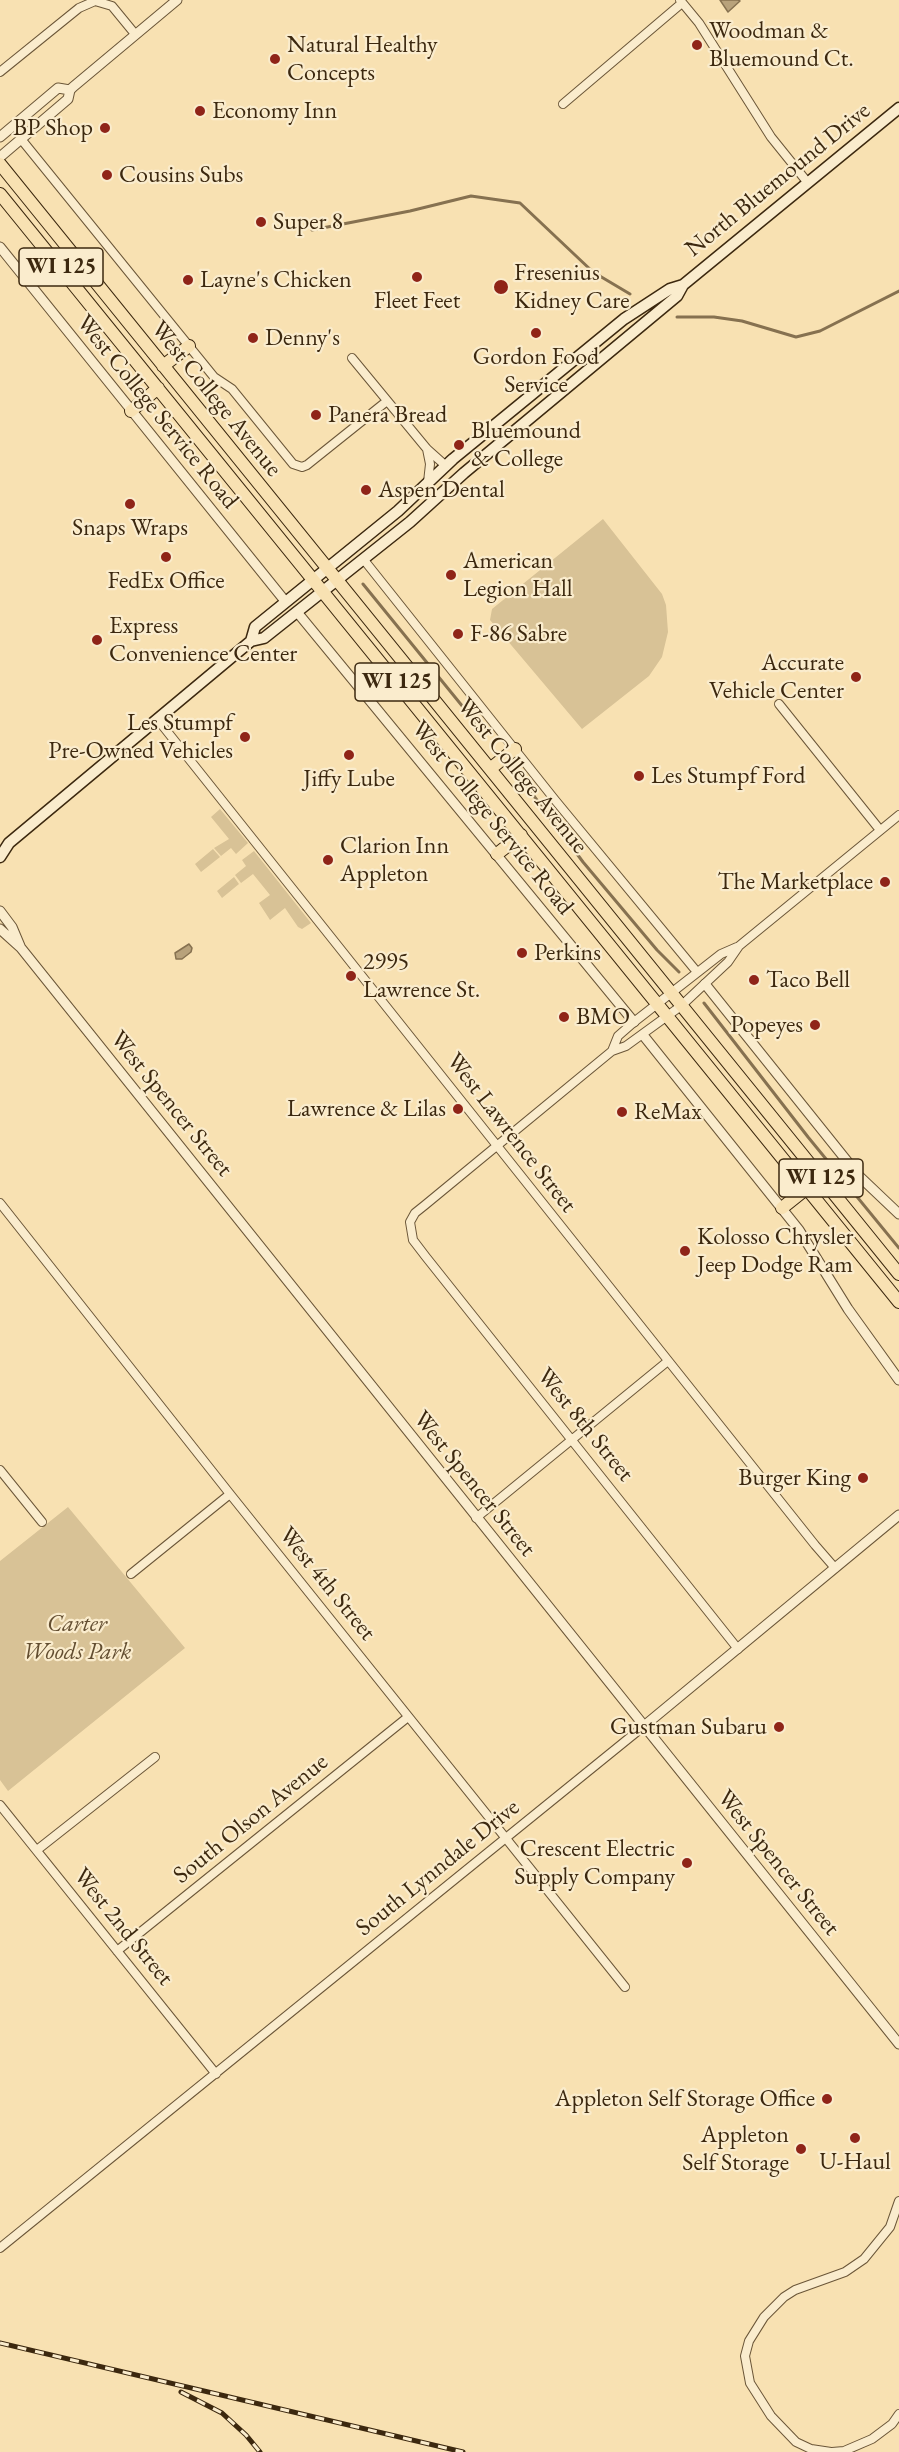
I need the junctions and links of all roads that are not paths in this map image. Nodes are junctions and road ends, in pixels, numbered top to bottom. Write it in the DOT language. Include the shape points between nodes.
graph roads {
  1 [pos="177,0"];
  2 [pos="681,1"];
  3 [pos="135,34"];
  4 [pos="0,72"];
  5 [pos="70,90"];
  6 [pos="563,104"];
  7 [pos="899,108"];
  8 [pos="0,136"];
  9 [pos="21,139"];
  10 [pos="0,157"];
  11 [pos="0,164"];
  12 [pos="808,183"];
  13 [pos="0,194"];
  14 [pos="0,247"];
  15 [pos="683,285"];
  16 [pos="189,346"];
  17 [pos="352,358"];
  18 [pos="163,366"];
  19 [pos="158,388"];
  20 [pos="387,401"];
  21 [pos="131,411"];
  22 [pos="427,449"];
  23 [pos="446,466"];
  24 [pos="428,482"];
  25 [pos="417,516"];
  26 [pos="364,560"];
  27 [pos="327,569"];
  28 [pos="314,579"];
  29 [pos="337,582"];
  30 [pos="324,592"];
  31 [pos="285,601"];
  32 [pos="297,612"];
  33 [pos="251,641"];
  34 [pos="779,704"];
  35 [pos="158,720"];
  36 [pos="515,748"];
  37 [pos="490,769"];
  38 [pos="899,814"];
  39 [pos="880,830"];
  40 [pos="521,835"];
  41 [pos="4,844"];
  42 [pos="497,854"];
  43 [pos="0,857"];
  44 [pos="0,911"];
  45 [pos="0,929"];
  46 [pos="739,946"];
  47 [pos="21,948"];
  48 [pos="697,972"];
  49 [pos="705,984"];
  50 [pos="671,993"];
  51 [pos="657,1003"];
  52 [pos="681,1006"];
  53 [pos="668,1017"];
  54 [pos="634,1022"];
  55 [pos="644,1035"];
  56 [pos="612,1051"];
  57 [pos="497,1146"];
  58 [pos="807,1188"];
  59 [pos="0,1203"];
  60 [pos="782,1208"];
  61 [pos="899,1214"];
  62 [pos="899,1274"];
  63 [pos="899,1302"];
  64 [pos="668,1361"];
  65 [pos="899,1380"];
  66 [pos="572,1440"];
  67 [pos="0,1470"];
  68 [pos="230,1494"];
  69 [pos="899,1515"];
  70 [pos="476,1518"];
  71 [pos="42,1522"];
  72 [pos="835,1568"];
  73 [pos="131,1574"];
  74 [pos="738,1649"];
  75 [pos="408,1717"];
  76 [pos="644,1726"];
  77 [pos="155,1757"];
  78 [pos="0,1804"];
  79 [pos="506,1838"];
  80 [pos="37,1850"];
  81 [pos="117,1951"];
  82 [pos="625,1987"];
  83 [pos="899,2044"];
  84 [pos="216,2074"];
  85 [pos="899,2201"];
  86 [pos="0,2248"];
  87 [pos="899,2414"];
  88 [pos="831,2452"];
  1 -- 3 [label="street"];
  2 -- 6 [label="street"];
  2 -- 12 [label="street" via="771,137"];
  3 -- 4 [label="street" via="112,6 90,2"];
  3 -- 5 [label="street"];
  5 -- 8 [label="street" via="58,88"];
  5 -- 9 [label="street" via="68,99"];
  7 -- 12 [label="main road, North Bluemound Drive"];
  9 -- 10 [label="street"];
  9 -- 16 [label="street"];
  11 -- 18 [label="main road, West College Avenue / WI 125"];
  12 -- 15 [label="main road, North Bluemound Drive"];
  13 -- 19 [label="main road, West College Avenue / WI 125"];
  14 -- 21 [label="street, West College Service Road"];
  15 -- 23 [label="main road, North Bluemound Drive" via="670,289 624,319"];
  15 -- 25 [label="main road, North Bluemound Drive" via="676,296"];
  16 -- 18 [label="main road"];
  16 -- 20 [label="street" via="214,376 232,389 298,467 323,453"];
  17 -- 20 [label="street"];
  18 -- 27 [label="main road, West College Avenue / WI 125"];
  19 -- 21 [label="main road"];
  19 -- 28 [label="main road, West College Avenue / WI 125"];
  20 -- 22 [label="street"];
  21 -- 31 [label="street, West College Service Road"];
  22 -- 23 [label="street"];
  22 -- 24 [label="street"];
  23 -- 24 [label="main road, North Bluemound Drive"];
  23 -- 25 [label="main road" via="447,478 422,501"];
  24 -- 27 [label="main road, North Bluemound Drive"];
  25 -- 26 [label="main road, North Bluemound Drive"];
  26 -- 29 [label="main road, North Bluemound Drive"];
  26 -- 36 [label="street"];
  27 -- 28 [label="main road, North Bluemound Drive"];
  27 -- 29 [label="main road, West College Avenue / WI 125"];
  28 -- 30 [label="main road, West College Avenue / WI 125"];
  28 -- 31 [label="main road, North Bluemound Drive"];
  29 -- 30 [label="main road, North Bluemound Drive"];
  29 -- 37 [label="main road, West College Avenue / WI 125"];
  30 -- 32 [label="main road, North Bluemound Drive"];
  30 -- 40 [label="main road, West College Avenue / WI 125"];
  31 -- 33 [label="main road, North Bluemound Drive" via="255,627"];
  32 -- 33 [label="main road, North Bluemound Drive" via="264,638"];
  32 -- 42 [label="street, West College Service Road"];
  33 -- 35 [label="main road"];
  34 -- 39 [label="street"];
  35 -- 41 [label="main road"];
  35 -- 57 [label="street, West Lawrence Street"];
  36 -- 37 [label="main road"];
  36 -- 48 [label="street"];
  37 -- 50 [label="main road, West College Avenue / WI 125"];
  38 -- 39 [label="street"];
  39 -- 46 [label="street"];
  40 -- 42 [label="main road"];
  40 -- 51 [label="main road, West College Avenue / WI 125"];
  41 -- 43 [label="main road"];
  42 -- 54 [label="street, West College Service Road"];
  44 -- 47 [label="street, West Spencer Street"];
  45 -- 47 [label="street, West Spencer Street"];
  46 -- 48 [label="street"];
  46 -- 49 [label="street"];
  47 -- 70 [label="street, West Spencer Street"];
  48 -- 50 [label="street"];
  49 -- 52 [label="street"];
  49 -- 61 [label="street" via="859,1176"];
  50 -- 51 [label="street"];
  50 -- 52 [label="main road, West College Avenue / WI 125"];
  51 -- 53 [label="main road, West College Avenue / WI 125"];
  51 -- 54 [label="street"];
  52 -- 53 [label="street"];
  52 -- 62 [label="main road, West College Avenue / WI 125"];
  53 -- 55 [label="street"];
  53 -- 58 [label="main road, West College Avenue / WI 125"];
  54 -- 56 [label="street" via="618,1036"];
  55 -- 56 [label="street"];
  55 -- 60 [label="street"];
  56 -- 57 [label="street"];
  57 -- 64 [label="street, West Lawrence Street"];
  57 -- 66 [label="street, West 8th Street" via="424,1205 410,1222 413,1240"];
  58 -- 60 [label="main road"];
  58 -- 63 [label="main road, West College Avenue / WI 125"];
  59 -- 68 [label="street, West 4th Street"];
  60 -- 65 [label="street"];
  64 -- 66 [label="street"];
  64 -- 72 [label="street, West Lawrence Street"];
  66 -- 70 [label="street"];
  66 -- 74 [label="street, West 8th Street"];
  67 -- 71 [label="street"];
  68 -- 73 [label="street"];
  68 -- 75 [label="street, West 4th Street"];
  69 -- 72 [label="street, South Lynndale Drive"];
  70 -- 76 [label="street, West Spencer Street"];
  72 -- 74 [label="street, South Lynndale Drive"];
  74 -- 76 [label="street, South Lynndale Drive"];
  75 -- 79 [label="street, West 4th Street"];
  75 -- 81 [label="street, South Olson Avenue"];
  76 -- 79 [label="street, South Lynndale Drive"];
  76 -- 83 [label="street, West Spencer Street"];
  77 -- 80 [label="street"];
  78 -- 80 [label="street, West 2nd Street"];
  79 -- 82 [label="street, West 4th Street"];
  79 -- 84 [label="street, South Lynndale Drive"];
  80 -- 81 [label="street, West 2nd Street"];
  81 -- 84 [label="street, West 2nd Street"];
  84 -- 86 [label="street, South Lynndale Drive"];
  85 -- 88 [label="street" via="890,2227 864,2259 845,2272 784,2297 764,2317 749,2341 745,2356 750,2382 771,2416 796,2442"];
  87 -- 88 [label="street" via="872,2439"];
}
